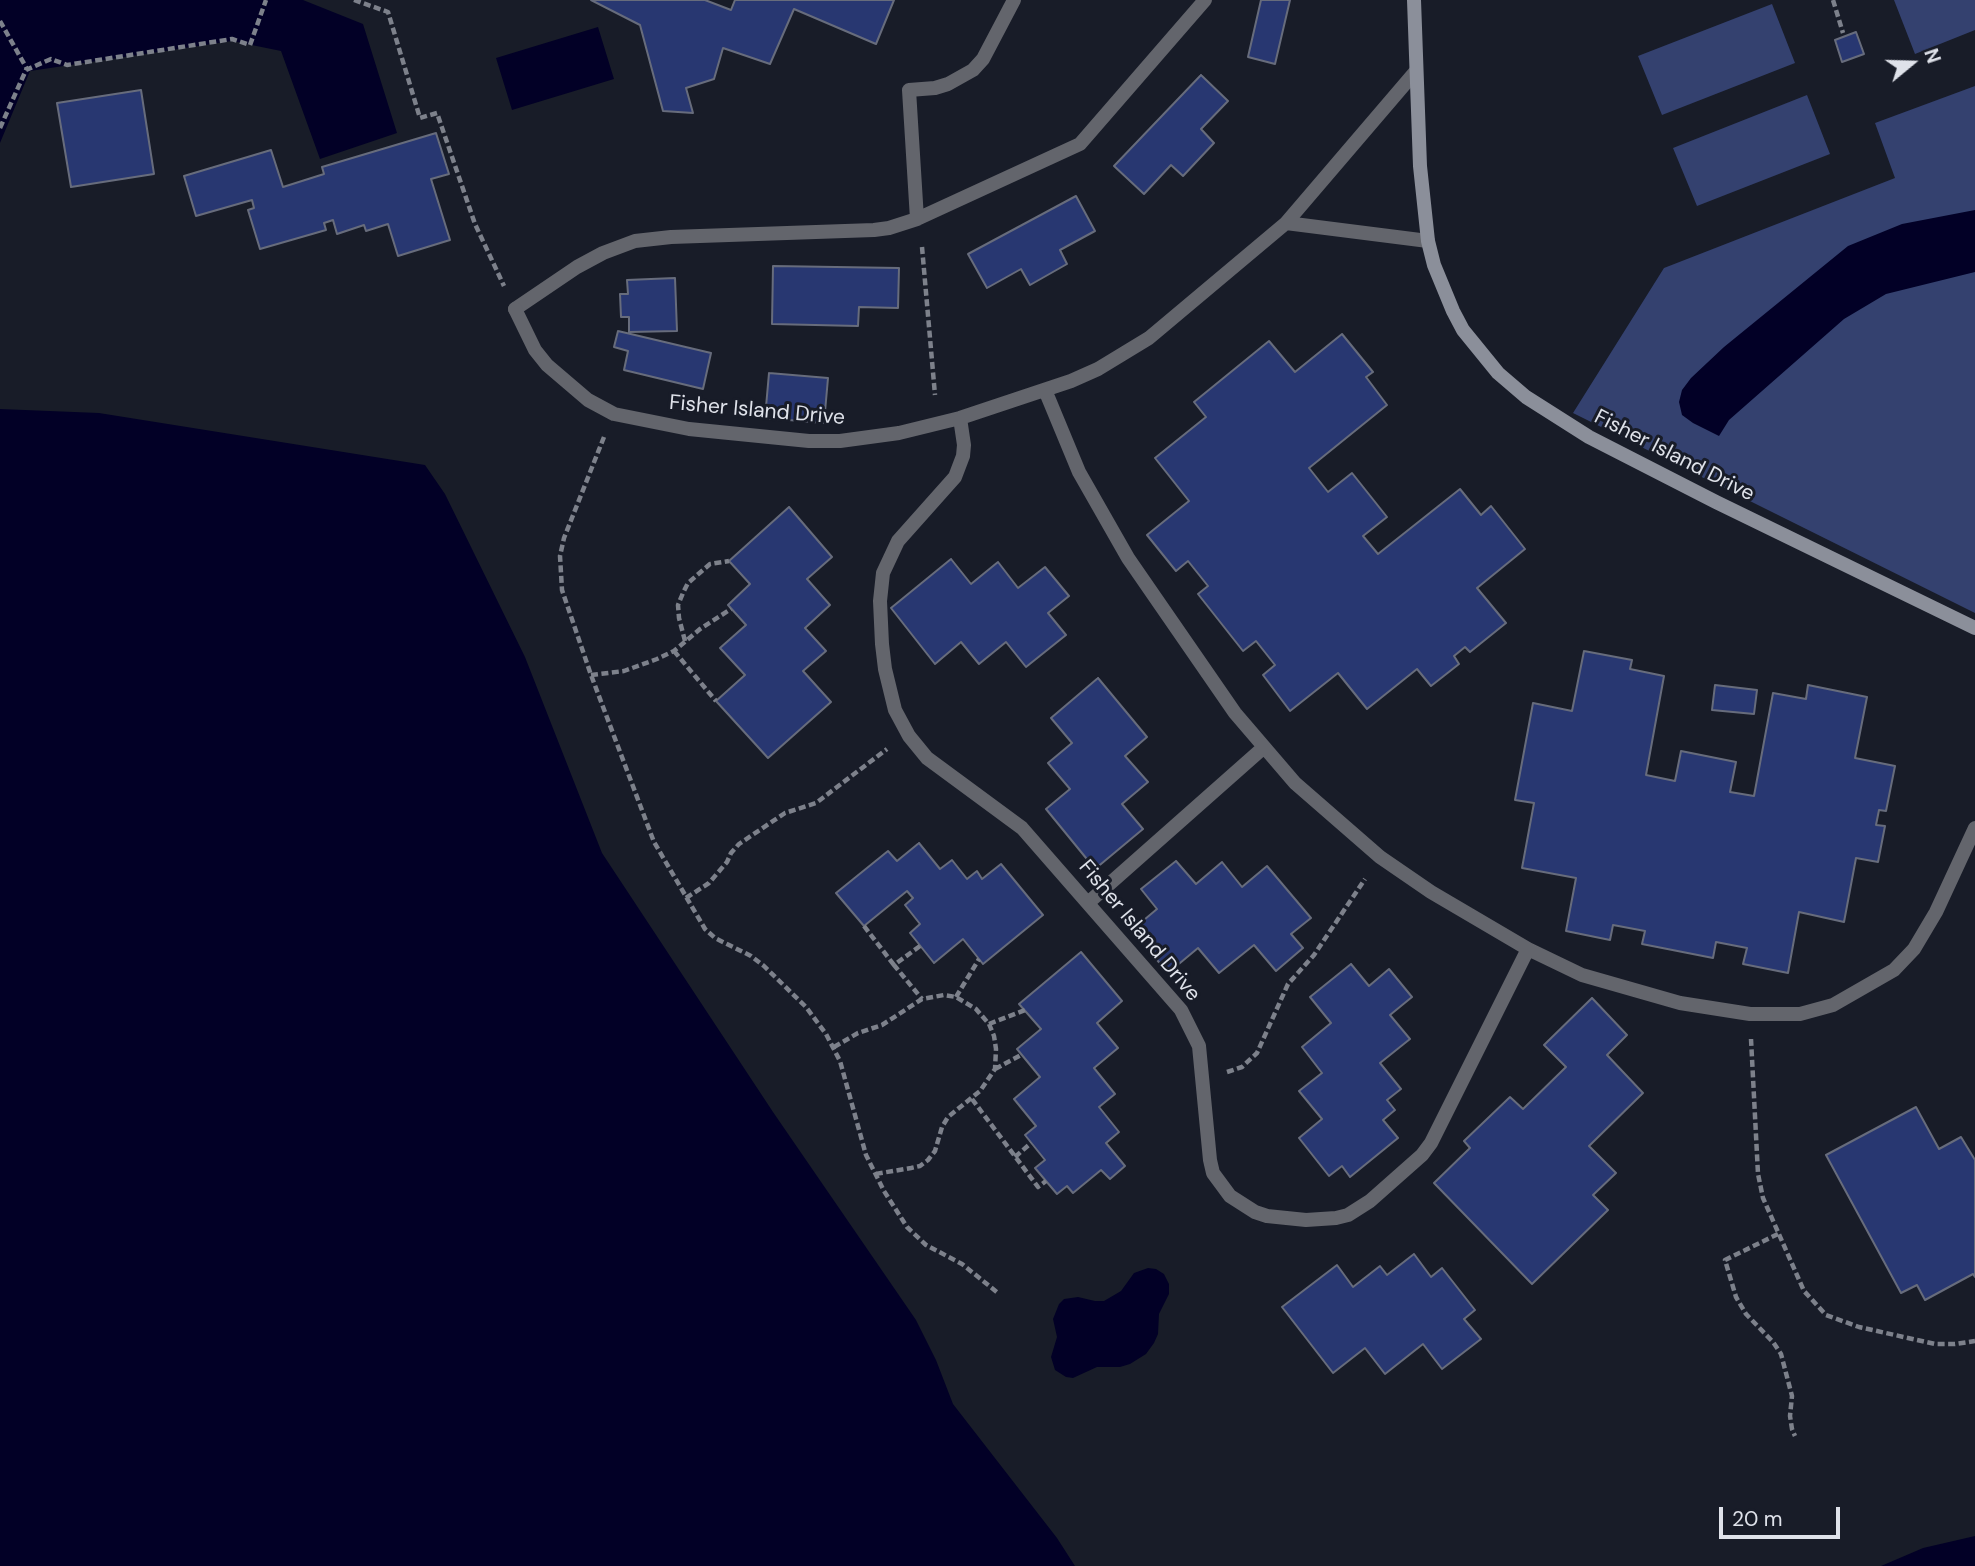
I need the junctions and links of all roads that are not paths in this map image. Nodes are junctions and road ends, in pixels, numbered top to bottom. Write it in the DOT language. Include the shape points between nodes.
graph roads {
  1 [pos="1014,0"];
  2 [pos="1205,0"];
  3 [pos="1414,0"];
  4 [pos="1416,71"];
  5 [pos="917,219"];
  6 [pos="1286,223"];
  7 [pos="1429,241"];
  8 [pos="1045,390"];
  9 [pos="960,418"];
  10 [pos="1975,628"];
  11 [pos="1263,748"];
  12 [pos="1975,828"];
  13 [pos="1089,902"];
  14 [pos="1528,949"];
  1 -- 5 [label="street" via="973,70 948,84 909,90"];
  2 -- 5 [label="street" via="1080,144"];
  3 -- 4 [label="street, Fisher Island Drive"];
  4 -- 6 [label="street, Fisher Island Drive"];
  4 -- 7 [label="street, Fisher Island Drive"];
  5 -- 9 [label="street, Fisher Island Drive" via="874,230 635,241 577,267 515,309 547,365 588,400 614,414 689,429 809,441 869,439"];
  6 -- 7 [label="street"];
  6 -- 8 [label="street, Fisher Island Drive" via="1149,338 1098,369"];
  7 -- 10 [label="street, Fisher Island Drive" via="1443,288 1464,330 1498,373 1526,397 1632,459"];
  8 -- 9 [label="street, Fisher Island Drive"];
  8 -- 11 [label="street" via="1079,472 1128,558"];
  9 -- 13 [label="street, Fisher Island Drive" via="964,445 955,477 898,541 883,573 880,620 895,710 909,736 938,767 1022,828"];
  11 -- 13 [label="street"];
  11 -- 14 [label="street" via="1295,783 1380,857"];
  12 -- 14 [label="street" via="1909,955 1894,970 1816,1011 1782,1016 1680,1003 1582,975"];
  13 -- 14 [label="street, Fisher Island Drive" via="1181,1010 1199,1046 1213,1173 1230,1196 1255,1212 1279,1219 1348,1215 1422,1156"];
}
